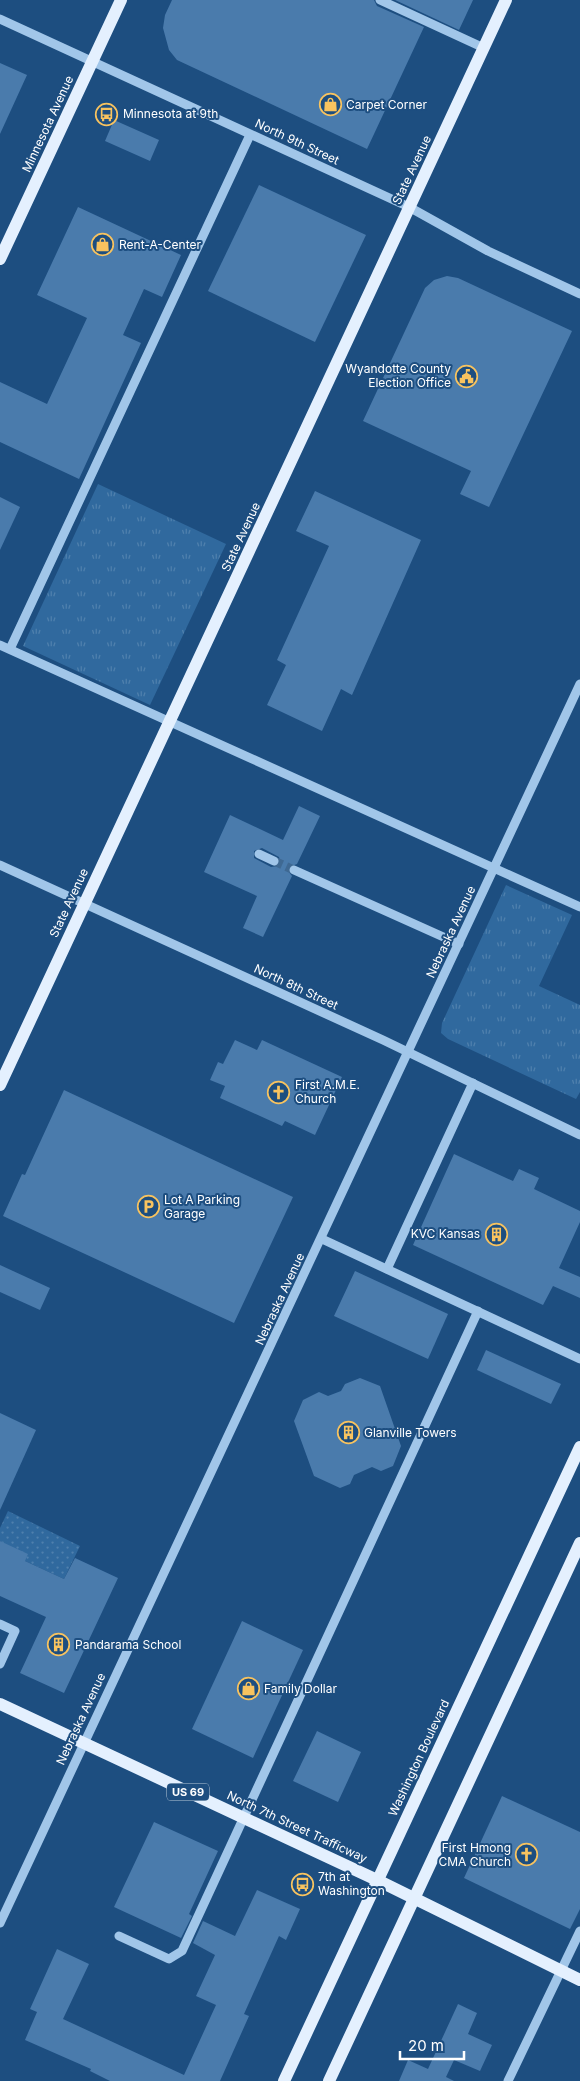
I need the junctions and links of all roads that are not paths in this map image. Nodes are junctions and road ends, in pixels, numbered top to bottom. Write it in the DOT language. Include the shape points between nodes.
graph roads {
  1 [pos="121,0"];
  2 [pos="380,0"];
  3 [pos="506,0"];
  4 [pos="0,19"];
  5 [pos="484,48"];
  6 [pos="93,60"];
  7 [pos="250,135"];
  8 [pos="409,207"];
  9 [pos="0,259"];
  10 [pos="580,294"];
  11 [pos="0,645"];
  12 [pos="10,649"];
  13 [pos="580,684"];
  14 [pos="170,721"];
  15 [pos="259,854"];
  16 [pos="274,861"];
  17 [pos="0,865"];
  18 [pos="495,868"];
  19 [pos="294,870"];
  20 [pos="84,904"];
  21 [pos="580,907"];
  22 [pos="459,944"];
  23 [pos="407,1052"];
  24 [pos="473,1083"];
  25 [pos="0,1085"];
  26 [pos="580,1135"];
  27 [pos="322,1238"];
  28 [pos="387,1269"];
  29 [pos="478,1311"];
  30 [pos="580,1359"];
  31 [pos="580,1447"];
  32 [pos="580,1543"];
  33 [pos="0,1624"];
  34 [pos="0,1664"];
  35 [pos="0,1704"];
  36 [pos="84,1743"];
  37 [pos="243,1817"];
  38 [pos="377,1880"];
  39 [pos="414,1899"];
  40 [pos="0,1923"];
  41 [pos="580,1931"];
  42 [pos="119,1936"];
  43 [pos="559,1971"];
  44 [pos="580,1980"];
  45 [pos="284,2081"];
  46 [pos="329,2081"];
  47 [pos="508,2081"];
  1 -- 6 [label="main road, Minnesota Avenue"];
  2 -- 5 [label="street"];
  3 -- 5 [label="main road, State Avenue"];
  4 -- 6 [label="street, North 9th Street"];
  5 -- 8 [label="main road, State Avenue"];
  6 -- 7 [label="street, North 9th Street"];
  6 -- 9 [label="main road, Minnesota Avenue"];
  7 -- 8 [label="street, North 9th Street"];
  7 -- 12 [label="street"];
  8 -- 10 [label="street, North 9th Street" via="488,251"];
  8 -- 14 [label="main road, State Avenue"];
  11 -- 12 [label="street"];
  12 -- 14 [label="street"];
  13 -- 18 [label="street, Nebraska Avenue"];
  14 -- 18 [label="street"];
  14 -- 20 [label="main road, State Avenue"];
  15 -- 16 [label="street"];
  17 -- 20 [label="street, North 8th Street"];
  18 -- 21 [label="street"];
  18 -- 22 [label="street, Nebraska Avenue"];
  19 -- 22 [label="street"];
  20 -- 23 [label="street, North 8th Street"];
  20 -- 25 [label="main road, State Avenue"];
  22 -- 23 [label="street, Nebraska Avenue"];
  23 -- 24 [label="street, North 8th Street"];
  23 -- 27 [label="street, Nebraska Avenue"];
  24 -- 26 [label="street, North 8th Street"];
  24 -- 28 [label="street"];
  27 -- 28 [label="street"];
  27 -- 36 [label="street, Nebraska Avenue"];
  28 -- 29 [label="street"];
  29 -- 30 [label="street"];
  29 -- 37 [label="street"];
  31 -- 38 [label="main road, Washington Boulevard"];
  32 -- 39 [label="main road"];
  33 -- 34 [label="street" via="15,1631"];
  35 -- 36 [label="main road, North 7th Street Trafficway / US 69"];
  36 -- 37 [label="main road, North 7th Street Trafficway / US 69"];
  36 -- 40 [label="street, Nebraska Avenue"];
  37 -- 38 [label="main road, North 7th Street Trafficway / US 69"];
  37 -- 42 [label="street" via="182,1951 170,1960"];
  38 -- 39 [label="main road, North 7th Street Trafficway / US 69"];
  38 -- 45 [label="main road, Washington Boulevard"];
  39 -- 43 [label="main road, North 7th Street Trafficway / US 69"];
  39 -- 46 [label="main road"];
  41 -- 43 [label="street"];
  43 -- 44 [label="main road, North 7th Street Trafficway / US 69"];
  43 -- 47 [label="street"];
}
